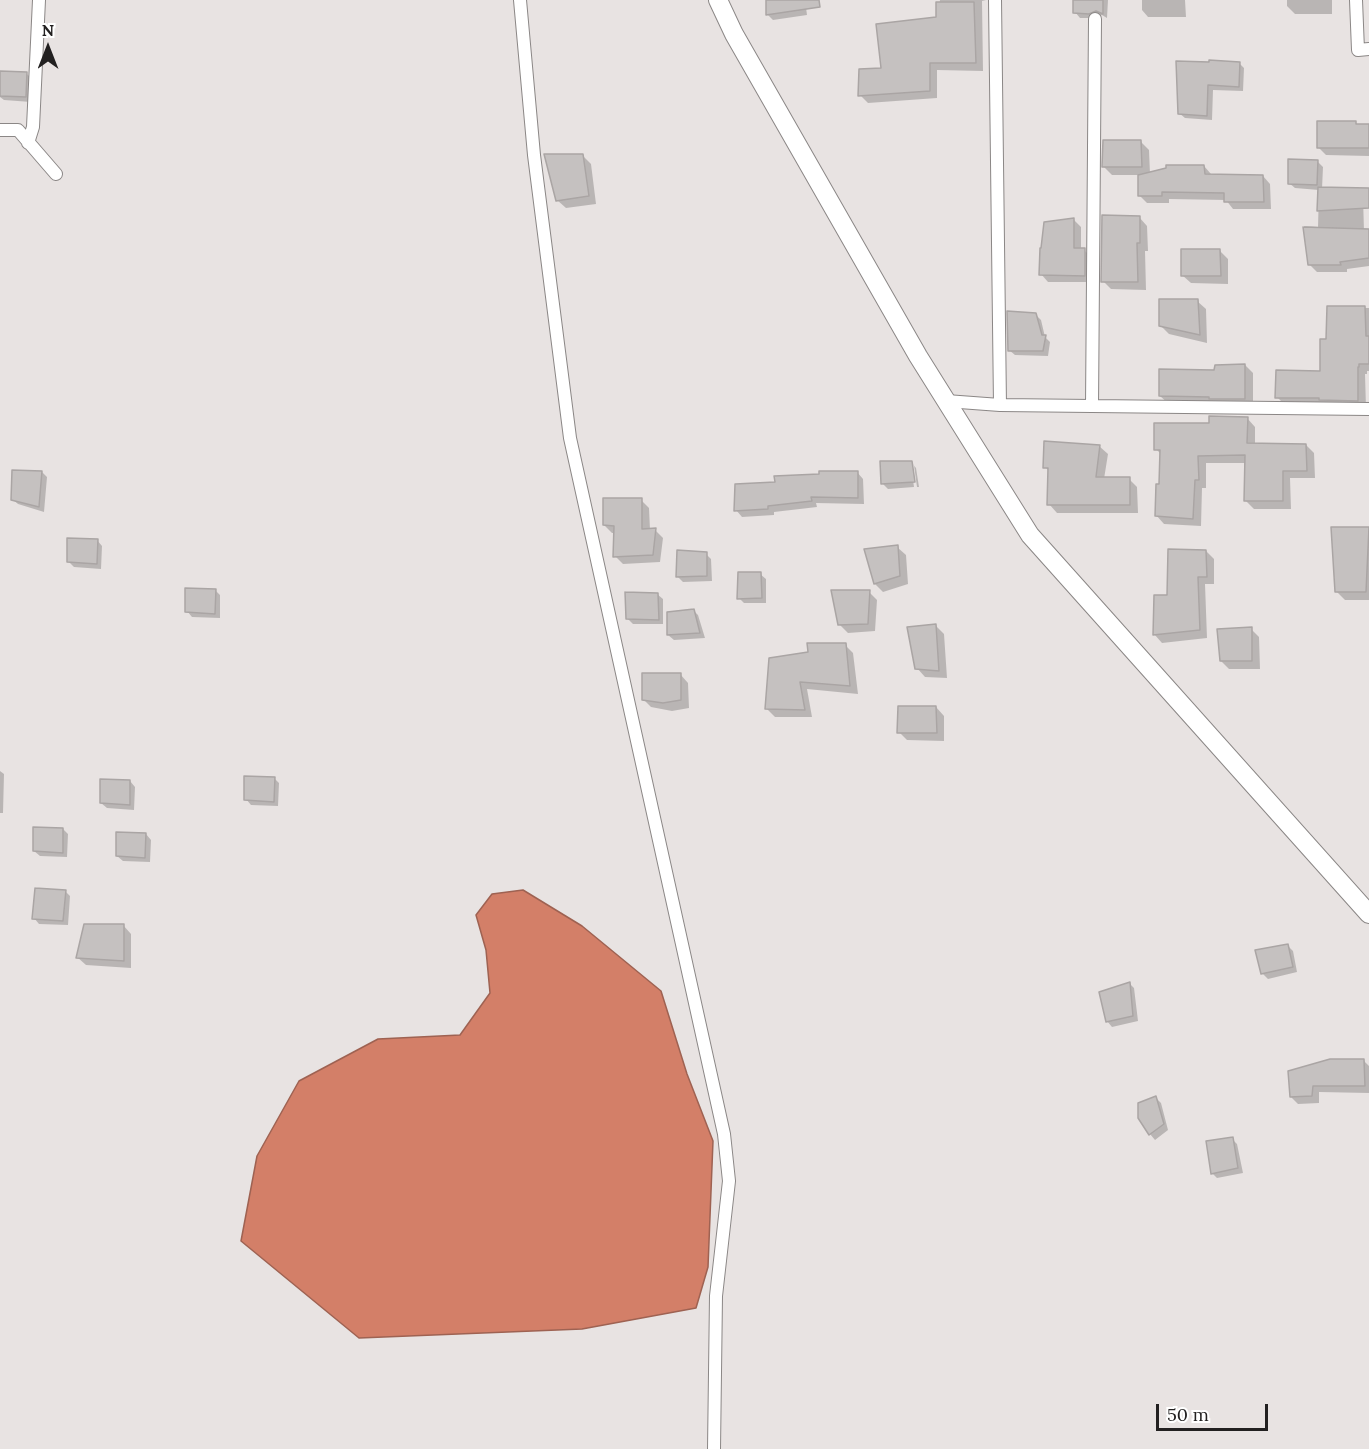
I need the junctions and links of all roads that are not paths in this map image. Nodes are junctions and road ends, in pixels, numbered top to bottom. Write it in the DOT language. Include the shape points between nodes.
graph roads {
  1 [pos="39,0"];
  2 [pos="520,0"];
  3 [pos="718,0"];
  4 [pos="995,0"];
  5 [pos="1356,0"];
  6 [pos="1095,19"];
  7 [pos="1369,49"];
  8 [pos="0,130"];
  9 [pos="28,142"];
  10 [pos="56,174"];
  11 [pos="946,401"];
  12 [pos="1000,405"];
  13 [pos="1092,406"];
  14 [pos="1369,409"];
  15 [pos="1369,914"];
  16 [pos="714,1449"];
  1 -- 9 [label="street" via="33,127"];
  2 -- 16 [label="street" via="534,155 570,438 724,1134 729,1181 716,1296"];
  3 -- 11 [label="street"];
  4 -- 12 [label="street"];
  5 -- 7 [label="street" via="1358,50"];
  6 -- 13 [label="street"];
  8 -- 9 [label="street" via="18,130"];
  9 -- 10 [label="street"];
  11 -- 12 [label="street"];
  11 -- 15 [label="street" via="1030,535"];
  12 -- 13 [label="street"];
  13 -- 14 [label="street"];
}
